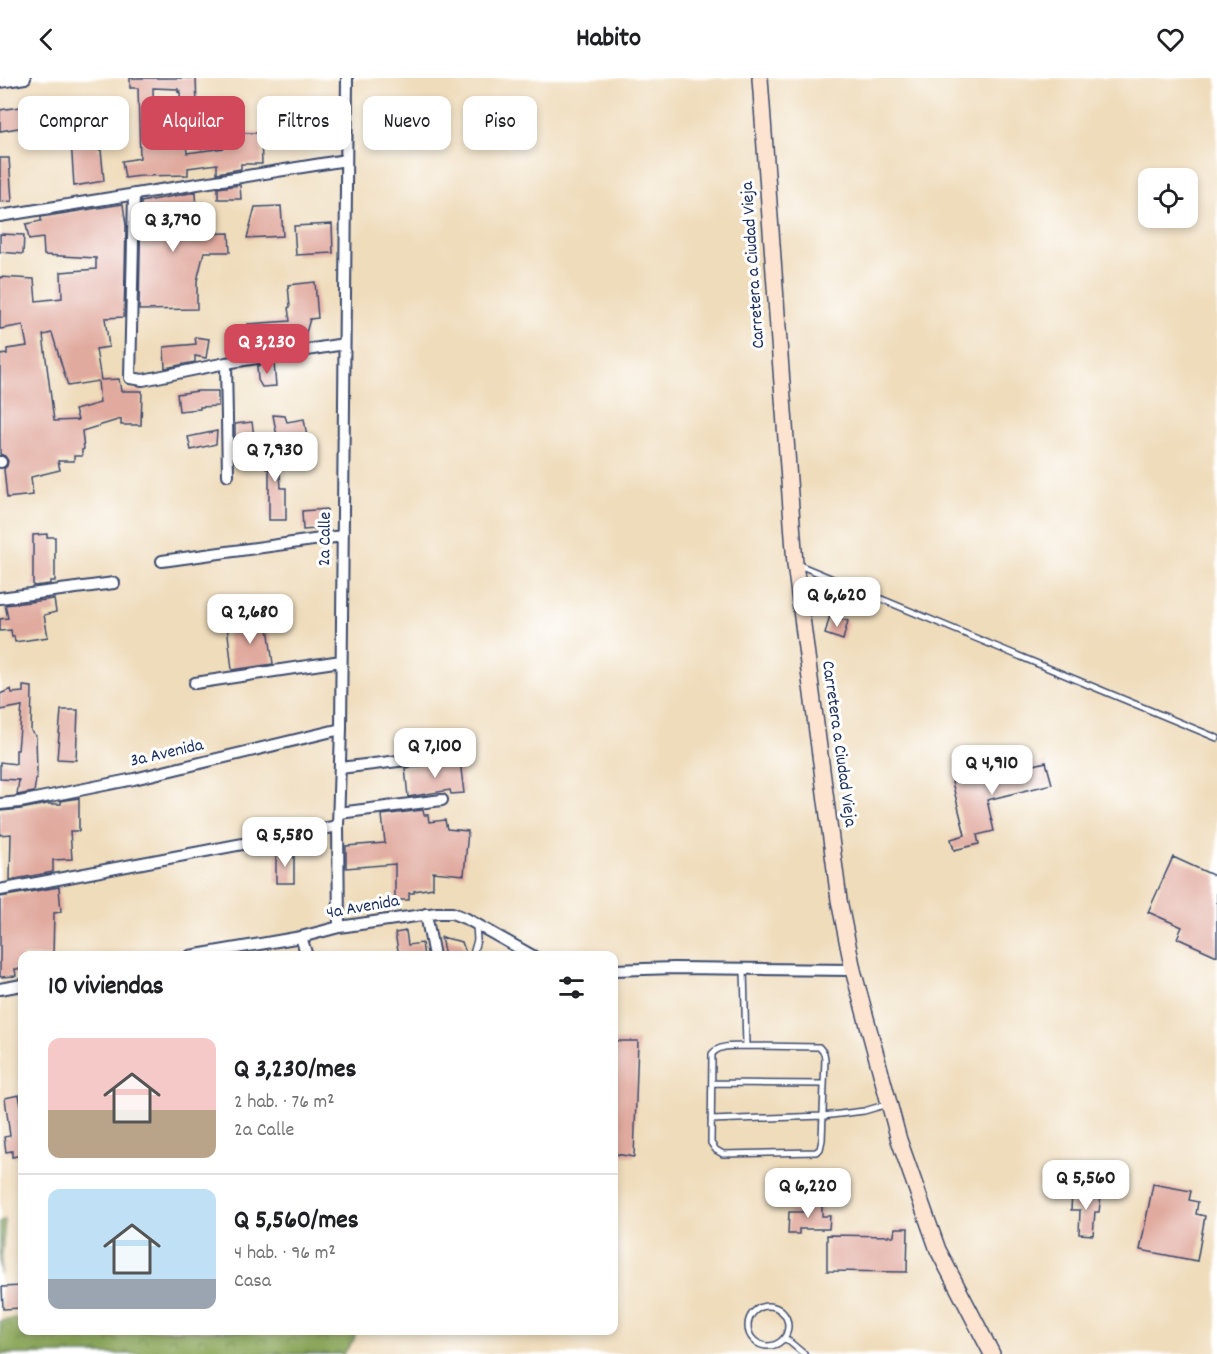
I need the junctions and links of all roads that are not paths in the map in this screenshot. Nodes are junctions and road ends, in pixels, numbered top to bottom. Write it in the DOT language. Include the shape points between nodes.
graph roads {
  1 [pos="25,78"];
  2 [pos="346,78"];
  3 [pos="760,78"];
  4 [pos="0,82"];
  5 [pos="346,160"];
  6 [pos="134,194"];
  7 [pos="0,216"];
  8 [pos="344,344"];
  9 [pos="226,363"];
  10 [pos="228,475"];
  11 [pos="342,536"];
  12 [pos="162,561"];
  13 [pos="795,564"];
  14 [pos="114,583"];
  15 [pos="0,598"];
  16 [pos="341,661"];
  17 [pos="195,683"];
  18 [pos="340,729"];
  19 [pos="1217,738"];
  20 [pos="457,754"];
  21 [pos="340,768"];
  22 [pos="442,800"];
  23 [pos="0,804"];
  24 [pos="339,813"];
  25 [pos="338,826"];
  26 [pos="0,890"];
  27 [pos="426,915"];
  28 [pos="476,923"];
  29 [pos="339,927"];
  30 [pos="301,937"];
  31 [pos="216,951"];
  32 [pos="305,951"];
  33 [pos="433,951"];
  34 [pos="475,951"];
  35 [pos="524,951"];
  36 [pos="618,969"];
  37 [pos="744,969"];
  38 [pos="853,970"];
  39 [pos="18,986"];
  40 [pos="0,989"];
  41 [pos="746,1046"];
  42 [pos="711,1083"];
  43 [pos="824,1084"];
  44 [pos="889,1103"];
  45 [pos="823,1116"];
  46 [pos="711,1119"];
  47 [pos="784,1338"];
  48 [pos="804,1354"];
  49 [pos="992,1354"];
  1 -- 4 [label="street"];
  2 -- 5 [label="street, 2a Calle"];
  3 -- 13 [label="main road, Carretera a Ciudad Vieja"];
  5 -- 6 [label="street"];
  5 -- 8 [label="street, 2a Calle"];
  6 -- 7 [label="street"];
  6 -- 9 [label="street" via="130,378 143,380"];
  8 -- 9 [label="street"];
  8 -- 11 [label="street, 2a Calle"];
  9 -- 10 [label="street"];
  11 -- 12 [label="street"];
  11 -- 16 [label="street, 2a Calle"];
  13 -- 19 [label="lane"];
  13 -- 38 [label="main road, Carretera a Ciudad Vieja" via="839,900"];
  14 -- 15 [label="street"];
  16 -- 17 [label="street"];
  16 -- 18 [label="street, 2a Calle"];
  18 -- 21 [label="street, 2a Calle"];
  18 -- 23 [label="street, 3a Avenida" via="134,779"];
  20 -- 21 [label="street"];
  21 -- 24 [label="street, 2a Calle"];
  22 -- 24 [label="street"];
  24 -- 25 [label="street, 2a Calle"];
  25 -- 26 [label="street"];
  25 -- 29 [label="street, 2a Calle"];
  27 -- 28 [label="street, 4a Avenida" via="452,913"];
  27 -- 29 [label="street, 4a Avenida"];
  27 -- 33 [label="street"];
  28 -- 34 [label="lane"];
  28 -- 35 [label="street, 4a Avenida"];
  29 -- 30 [label="street, 4a Avenida"];
  30 -- 31 [label="street, 4a Avenida"];
  30 -- 32 [label="street"];
  36 -- 37 [label="street"];
  37 -- 38 [label="street"];
  37 -- 41 [label="lane"];
  38 -- 44 [label="main road, Carretera a Ciudad Vieja"];
  39 -- 40 [label="street"];
  41 -- 42 [label="lane" via="716,1049 712,1054"];
  41 -- 43 [label="lane" via="819,1047 825,1059"];
  42 -- 43 [label="lane"];
  42 -- 46 [label="lane"];
  43 -- 45 [label="lane"];
  44 -- 45 [label="lane" via="864,1111"];
  44 -- 49 [label="main road, Carretera a Ciudad Vieja" via="938,1250"];
  45 -- 46 [label="lane"];
  45 -- 46 [label="lane" via="820,1149 816,1152 723,1154 711,1143"];
  47 -- 47 [label="lane" via="787,1319 780,1309 768,1305 756,1309 749,1319 749,1332 756,1342 774,1345"];
  47 -- 48 [label="lane"];
}
